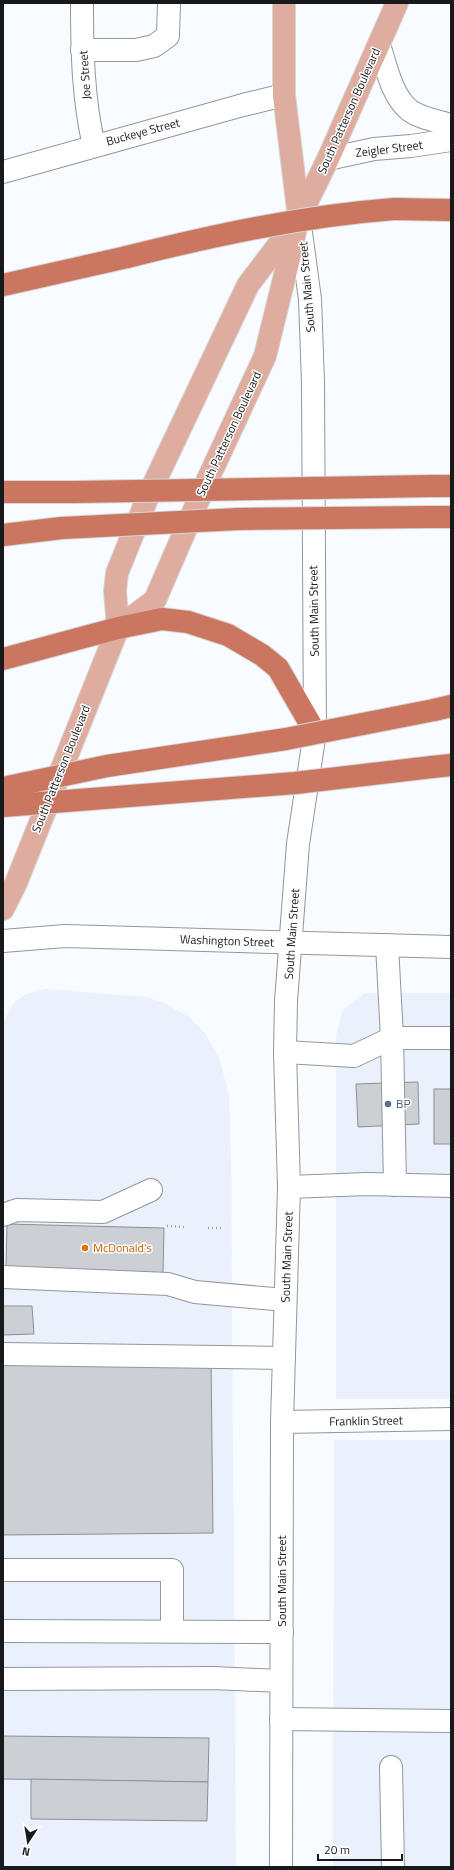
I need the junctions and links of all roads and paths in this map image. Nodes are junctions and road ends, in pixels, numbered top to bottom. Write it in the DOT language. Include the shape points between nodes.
graph roads {
  1 [pos="82,3"];
  2 [pos="169,3"];
  3 [pos="284,3"];
  4 [pos="397,3"];
  5 [pos="379,45"];
  6 [pos="82,50"];
  7 [pos="284,95"];
  8 [pos="451,125"];
  9 [pos="451,140"];
  10 [pos="94,146"];
  11 [pos="328,159"];
  12 [pos="3,172"];
  13 [pos="451,210"];
  14 [pos="299,218"];
  15 [pos="3,285"];
  16 [pos="442,486"];
  17 [pos="3,492"];
  18 [pos="451,517"];
  19 [pos="3,535"];
  20 [pos="118,628"];
  21 [pos="3,659"];
  22 [pos="443,708"];
  23 [pos="315,732"];
  24 [pos="442,766"];
  25 [pos="3,788"];
  26 [pos="3,806"];
  27 [pos="3,909"];
  28 [pos="3,941"];
  29 [pos="291,942"];
  30 [pos="387,945"];
  31 [pos="451,947"];
  32 [pos="392,1038"];
  33 [pos="451,1038"];
  34 [pos="285,1052"];
  35 [pos="394,1185"];
  36 [pos="451,1186"];
  37 [pos="289,1187"];
  38 [pos="151,1190"];
  39 [pos="3,1215"];
  40 [pos="167,1226"];
  41 [pos="184,1227"];
  42 [pos="208,1228"];
  43 [pos="222,1228"];
  44 [pos="3,1277"];
  45 [pos="286,1300"];
  46 [pos="3,1354"];
  47 [pos="284,1358"];
  48 [pos="451,1419"];
  49 [pos="282,1422"];
  50 [pos="3,1570"];
  51 [pos="3,1631"];
  52 [pos="172,1631"];
  53 [pos="282,1632"];
  54 [pos="3,1679"];
  55 [pos="281,1681"];
  56 [pos="281,1719"];
  57 [pos="451,1721"];
  58 [pos="391,1767"];
  59 [pos="281,1867"];
  60 [pos="393,1867"];
  1 -- 6 [label="street, Joe Street"];
  2 -- 6 [label="street" via="168,36 154,46 136,50"];
  3 -- 7 [label="main road, South Main Street"];
  4 -- 5 [label="main road, South Patterson Boulevard"];
  5 -- 8 [label="street" via="393,85 400,100 408,109"];
  5 -- 11 [label="main road, South Patterson Boulevard"];
  6 -- 10 [label="street, Joe Street" via="89,123"];
  7 -- 10 [label="street, Buckeye Street"];
  7 -- 14 [label="main road, South Main Street"];
  9 -- 11 [label="street, Zeigler Street" via="374,149"];
  10 -- 12 [label="street, Buckeye Street"];
  11 -- 14 [label="main road, South Patterson Boulevard"];
  13 -- 15 [label="highway, bridge" via="394,209 315,217"];
  14 -- 20 [label="main road, South Patterson Boulevard" via="248,286 149,494 117,573 114,591"];
  14 -- 20 [label="main road, South Patterson Boulevard" via="265,356 155,600"];
  14 -- 23 [label="street, South Main Street" via="310,299 313,383"];
  16 -- 17 [label="highway, bridge"];
  18 -- 19 [label="highway, bridge" via="238,519 62,528"];
  20 -- 21 [label="highway"];
  20 -- 23 [label="highway" via="168,619 188,622 228,635 262,655 278,668"];
  20 -- 27 [label="main road, South Patterson Boulevard" via="16,884"];
  22 -- 25 [label="highway, bridge" via="237,747 107,766"];
  23 -- 29 [label="street, South Main Street" via="298,844"];
  24 -- 26 [label="highway, bridge" via="295,782"];
  28 -- 29 [label="street, Washington Street" via="65,936"];
  29 -- 30 [label="street, Washington Street"];
  29 -- 34 [label="street, South Main Street"];
  30 -- 31 [label="street, Washington Street"];
  30 -- 32 [label="street"];
  32 -- 33 [label="street"];
  32 -- 34 [label="street" via="354,1056"];
  32 -- 35 [label="street"];
  34 -- 37 [label="street, South Main Street"];
  35 -- 36 [label="street"];
  35 -- 37 [label="street"];
  37 -- 45 [label="street, South Main Street"];
  38 -- 39 [label="street" via="103,1212 17,1210"];
  40 -- 41 [label="path"];
  42 -- 43 [label="path"];
  44 -- 45 [label="street" via="168,1284 196,1292"];
  45 -- 47 [label="street, South Main Street"];
  46 -- 47 [label="street"];
  47 -- 49 [label="street, South Main Street"];
  48 -- 49 [label="street, Franklin Street"];
  49 -- 53 [label="street, South Main Street"];
  50 -- 52 [label="street" via="172,1570"];
  51 -- 52 [label="street"];
  52 -- 53 [label="street"];
  53 -- 55 [label="street, South Main Street"];
  54 -- 55 [label="street" via="213,1678"];
  55 -- 56 [label="street, South Main Street"];
  56 -- 57 [label="street"];
  56 -- 59 [label="street, South Main Street"];
  58 -- 60 [label="street"];
}
